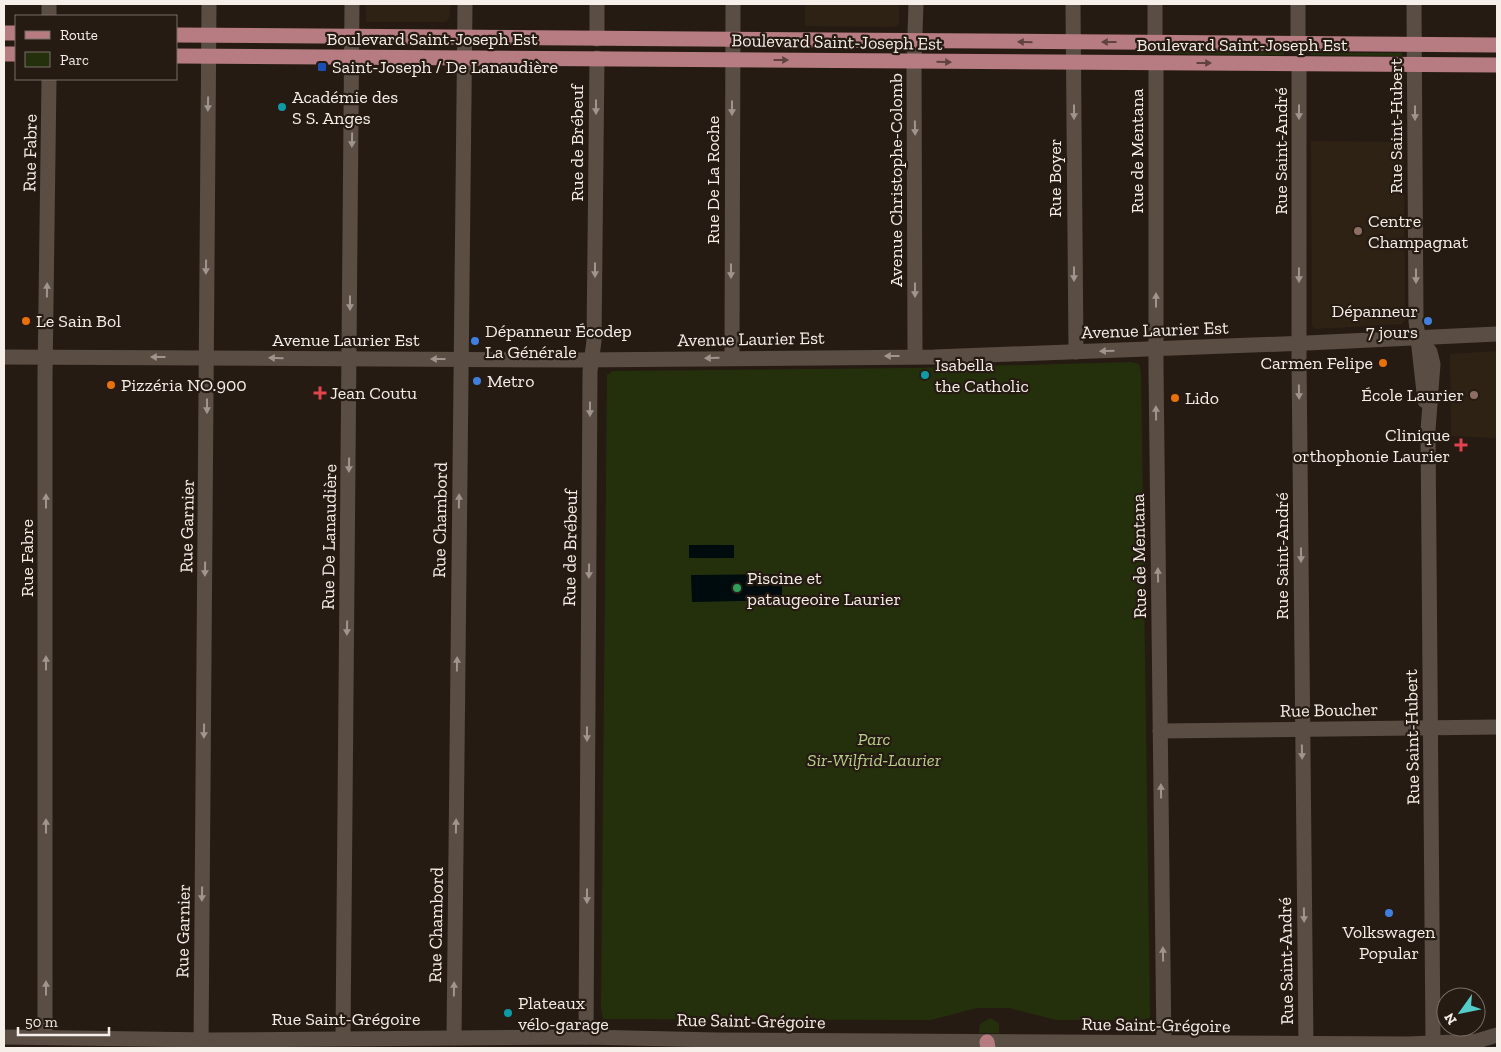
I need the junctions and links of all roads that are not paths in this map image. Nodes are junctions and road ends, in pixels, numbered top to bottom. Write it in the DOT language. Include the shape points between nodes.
graph roads {
  1 [pos="209,4"];
  2 [pos="352,4"];
  3 [pos="465,4"];
  4 [pos="597,4"];
  5 [pos="733,4"];
  6 [pos="916,4"];
  7 [pos="1074,4"];
  8 [pos="1155,4"];
  9 [pos="1298,4"];
  10 [pos="1414,4"];
  11 [pos="178,35"];
  12 [pos="209,36"];
  13 [pos="352,37"];
  14 [pos="597,38"];
  15 [pos="464,39"];
  16 [pos="732,40"];
  17 [pos="916,40"];
  18 [pos="1074,42"];
  19 [pos="1155,43"];
  20 [pos="1298,44"];
  21 [pos="1414,45"];
  22 [pos="1497,45"];
  23 [pos="178,56"];
  24 [pos="208,56"];
  25 [pos="352,56"];
  26 [pos="464,57"];
  27 [pos="596,58"];
  28 [pos="732,60"];
  29 [pos="914,61"];
  30 [pos="1074,63"];
  31 [pos="1156,63"];
  32 [pos="1299,64"];
  33 [pos="1414,64"];
  34 [pos="1497,65"];
  35 [pos="49,80"];
  36 [pos="1497,334"];
  37 [pos="1419,338"];
  38 [pos="1299,344"];
  39 [pos="1156,349"];
  40 [pos="1076,352"];
  41 [pos="915,356"];
  42 [pos="4,357"];
  43 [pos="46,357"];
  44 [pos="732,357"];
  45 [pos="207,358"];
  46 [pos="350,359"];
  47 [pos="460,359"];
  48 [pos="592,360"];
  49 [pos="1431,727"];
  50 [pos="1497,727"];
  51 [pos="1302,729"];
  52 [pos="1160,730"];
  53 [pos="1497,1034"];
  54 [pos="4,1037"];
  55 [pos="45,1037"];
  56 [pos="586,1037"];
  57 [pos="343,1038"];
  58 [pos="454,1038"];
  59 [pos="201,1044"];
  60 [pos="703,1044"];
  61 [pos="920,1045"];
  62 [pos="987,1045"];
  63 [pos="1164,1046"];
  64 [pos="1306,1046"];
  65 [pos="1433,1047"];
  1 -- 12 [label="street, Rue Garnier"];
  2 -- 13 [label="street, Rue De Lanaudière"];
  3 -- 15 [label="street, Rue Chambord"];
  4 -- 14 [label="street"];
  5 -- 16 [label="street, Rue De La Roche"];
  6 -- 17 [label="street, Avenue Christophe-Colomb"];
  7 -- 18 [label="street, Rue Boyer"];
  8 -- 19 [label="street"];
  9 -- 20 [label="street"];
  10 -- 21 [label="street, Rue Saint-Hubert"];
  11 -- 12 [label="main road, Boulevard Saint-Joseph Est"];
  12 -- 13 [label="main road, Boulevard Saint-Joseph Est"];
  12 -- 24 [label="street, Rue Garnier"];
  13 -- 15 [label="main road, Boulevard Saint-Joseph Est"];
  13 -- 25 [label="street, Rue De Lanaudière"];
  14 -- 15 [label="main road, Boulevard Saint-Joseph Est"];
  14 -- 16 [label="main road, Boulevard Saint-Joseph Est"];
  15 -- 26 [label="street, Rue Chambord"];
  16 -- 17 [label="main road, Boulevard Saint-Joseph Est"];
  16 -- 28 [label="street, Rue De La Roche"];
  18 -- 17 [label="main road, Boulevard Saint-Joseph Est, one-way"];
  17 -- 29 [label="street, Avenue Christophe-Colomb"];
  19 -- 18 [label="main road, Boulevard Saint-Joseph Est, one-way"];
  18 -- 30 [label="street, Rue Boyer"];
  19 -- 20 [label="main road, Boulevard Saint-Joseph Est"];
  20 -- 21 [label="main road, Boulevard Saint-Joseph Est"];
  21 -- 22 [label="main road, Boulevard Saint-Joseph Est"];
  21 -- 33 [label="street, Rue Saint-Hubert"];
  23 -- 24 [label="main road, Boulevard Saint-Joseph Est"];
  24 -- 25 [label="main road, Boulevard Saint-Joseph Est"];
  24 -- 45 [label="street, Rue Garnier, one-way"];
  25 -- 26 [label="main road, Boulevard Saint-Joseph Est"];
  25 -- 46 [label="street, Rue De Lanaudière, one-way"];
  26 -- 27 [label="main road, Boulevard Saint-Joseph Est"];
  26 -- 47 [label="street, Rue Chambord"];
  27 -- 28 [label="main road, Boulevard Saint-Joseph Est"];
  27 -- 48 [label="street, Rue de Brébeuf, one-way"];
  28 -- 29 [label="main road, Boulevard Saint-Joseph Est, one-way"];
  28 -- 44 [label="street, Rue De La Roche, one-way"];
  29 -- 30 [label="main road, Boulevard Saint-Joseph Est, one-way"];
  29 -- 41 [label="street, Avenue Christophe-Colomb, one-way"];
  30 -- 31 [label="main road, Boulevard Saint-Joseph Est"];
  30 -- 40 [label="street, Rue Boyer, one-way"];
  31 -- 32 [label="main road, Boulevard Saint-Joseph Est, one-way"];
  39 -- 31 [label="street, Rue de Mentana, one-way"];
  32 -- 33 [label="main road, Boulevard Saint-Joseph Est"];
  32 -- 38 [label="street, Rue Saint-André, one-way"];
  33 -- 34 [label="main road, Boulevard Saint-Joseph Est"];
  33 -- 37 [label="street, Rue Saint-Hubert, one-way" via="1416,321"];
  43 -- 35 [label="street, Rue Fabre, one-way"];
  36 -- 37 [label="street, Avenue Laurier Est"];
  37 -- 38 [label="street, Avenue Laurier Est"];
  37 -- 49 [label="street, Rue Saint-Hubert" via="1428,430"];
  38 -- 39 [label="street, Avenue Laurier Est"];
  38 -- 51 [label="street, Rue Saint-André, one-way"];
  39 -- 40 [label="street, Avenue Laurier Est, one-way"];
  52 -- 39 [label="street, Rue de Mentana, one-way"];
  40 -- 41 [label="street, Avenue Laurier Est"];
  41 -- 44 [label="street, Avenue Laurier Est, one-way"];
  42 -- 43 [label="street, Avenue Laurier Est"];
  45 -- 43 [label="street, Avenue Laurier Est, one-way"];
  55 -- 43 [label="street, Rue Fabre, one-way"];
  44 -- 48 [label="street, Avenue Laurier Est, one-way"];
  46 -- 45 [label="street, Avenue Laurier Est, one-way"];
  45 -- 59 [label="street, Rue Garnier, one-way"];
  47 -- 46 [label="street, Avenue Laurier Est, one-way"];
  46 -- 57 [label="street, Rue De Lanaudière, one-way"];
  47 -- 48 [label="street, Avenue Laurier Est"];
  58 -- 47 [label="street, Rue Chambord, one-way"];
  48 -- 56 [label="street, Rue de Brébeuf, one-way"];
  49 -- 50 [label="street, Rue Boucher"];
  49 -- 51 [label="street, Rue Boucher"];
  49 -- 65 [label="street, Rue Saint-Hubert"];
  51 -- 52 [label="street, Rue Boucher"];
  51 -- 64 [label="street, Rue Saint-André, one-way"];
  63 -- 52 [label="street, Rue de Mentana, one-way"];
  53 -- 65 [label="street, Rue Saint-Grégoire" via="1477,1041"];
  54 -- 55 [label="street, Rue Saint-Grégoire"];
  55 -- 59 [label="street, Rue Saint-Grégoire"];
  56 -- 58 [label="street, Rue Saint-Grégoire"];
  56 -- 60 [label="street, Rue Saint-Grégoire"];
  57 -- 58 [label="street, Rue Saint-Grégoire"];
  57 -- 59 [label="street, Rue Saint-Grégoire"];
  60 -- 61 [label="street, Rue Saint-Grégoire"];
  61 -- 62 [label="street, Rue Saint-Grégoire"];
  62 -- 63 [label="street, Rue Saint-Grégoire"];
  63 -- 64 [label="street, Rue Saint-Grégoire"];
  64 -- 65 [label="street, Rue Saint-Grégoire"];
}
